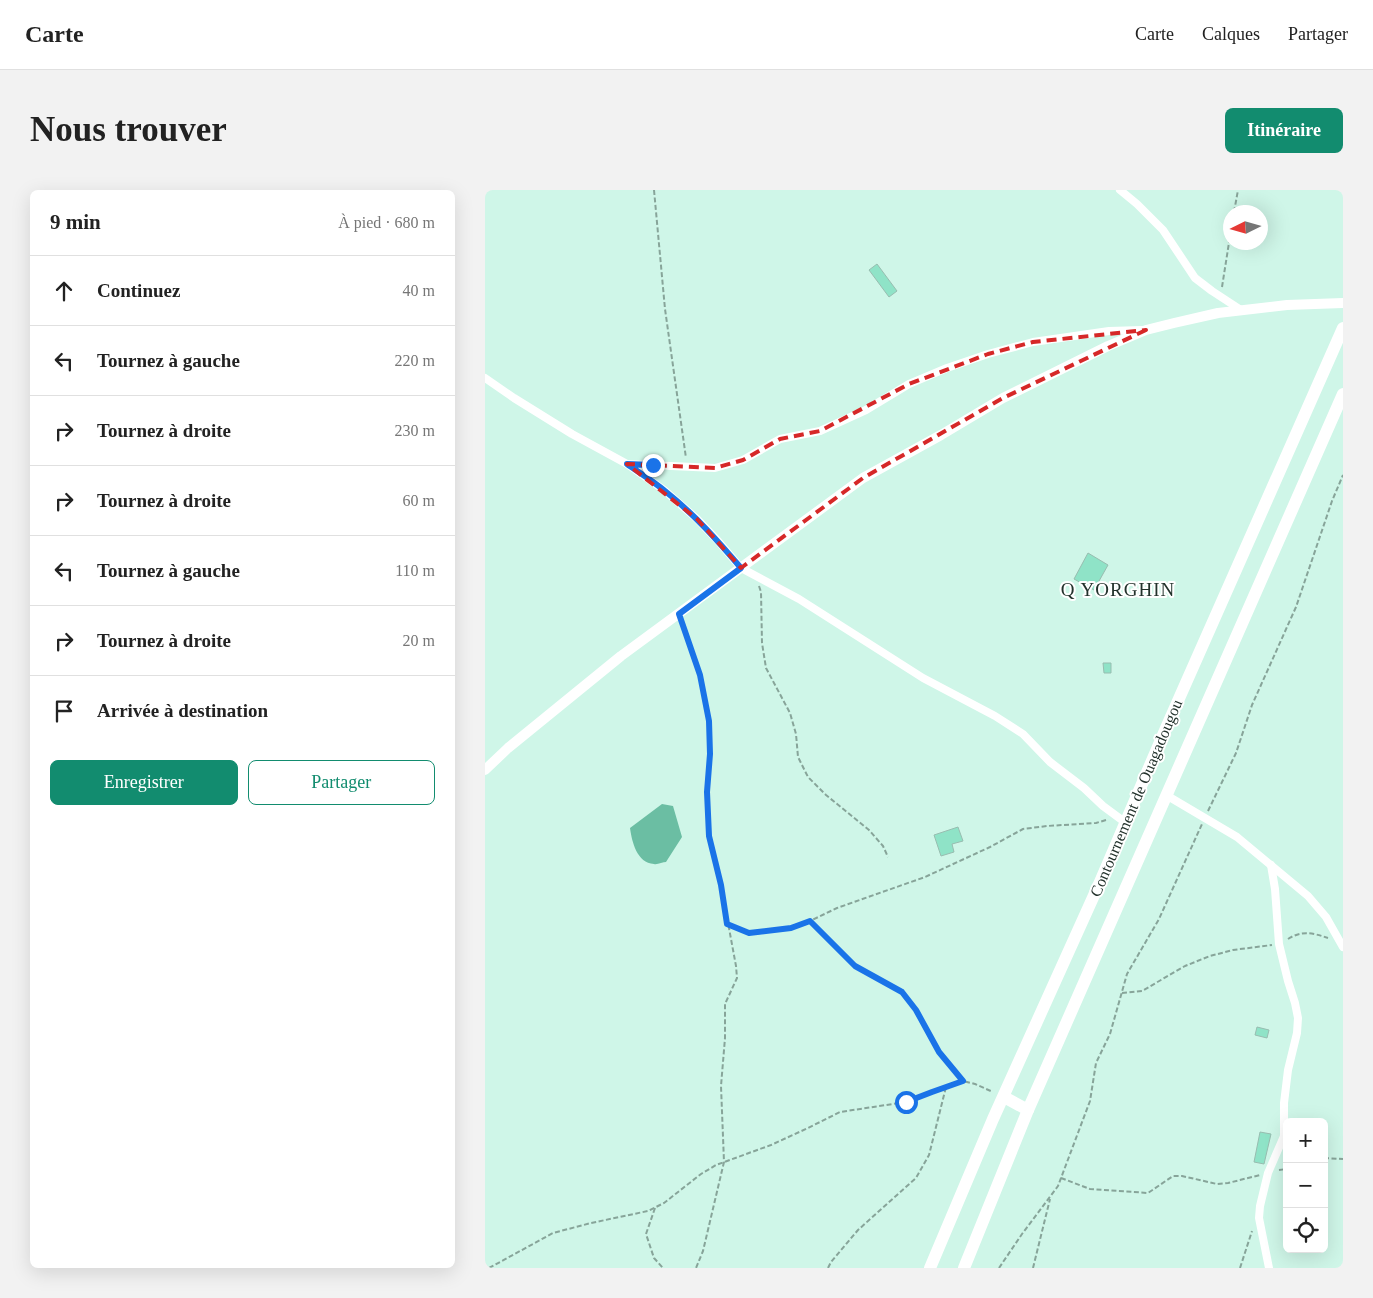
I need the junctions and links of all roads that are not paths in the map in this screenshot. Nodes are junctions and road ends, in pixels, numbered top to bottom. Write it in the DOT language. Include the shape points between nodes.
graph roads {
  1 [pos="1120,190"];
  2 [pos="1343,303"];
  3 [pos="1241,310"];
  4 [pos="1343,328"];
  5 [pos="1146,330"];
  6 [pos="485,378"];
  7 [pos="1343,394"];
  8 [pos="627,464"];
  9 [pos="741,568"];
  10 [pos="485,770"];
  11 [pos="1166,795"];
  12 [pos="1121,820"];
  13 [pos="1271,865"];
  14 [pos="1341,944"];
  15 [pos="1004,1097"];
  16 [pos="1028,1110"];
  17 [pos="930,1268"];
  18 [pos="964,1268"];
  19 [pos="1269,1268"];
  1 -- 3 [label="street" via="1163,230 1195,278"];
  2 -- 3 [label="main road"];
  3 -- 5 [label="main road"];
  4 -- 12 [label="highway, Contournement de Ouagadougou"];
  5 -- 8 [label="street" via="1109,331 1033,342 988,354 909,384 866,410 820,431 780,439 743,460 715,468"];
  5 -- 9 [label="main road" via="1003,398 863,478"];
  6 -- 8 [label="street" via="572,434"];
  7 -- 11 [label="highway, Contournement de Ouagadougou"];
  8 -- 9 [label="street" via="697,519"];
  9 -- 10 [label="main road" via="621,656"];
  9 -- 12 [label="street" via="799,599 923,678 1023,734 1050,762"];
  11 -- 13 [label="street" via="1237,837"];
  11 -- 16 [label="highway, Contournement de Ouagadougou"];
  12 -- 15 [label="highway, Contournement de Ouagadougou"];
  13 -- 14 [label="street" via="1308,896 1326,917"];
  13 -- 19 [label="street" via="1279,944 1298,1018 1288,1070 1284,1136 1268,1172 1260,1206 1259,1218"];
  15 -- 16 [label="highway"];
  15 -- 17 [label="highway, Contournement de Ouagadougou"];
  16 -- 18 [label="highway, Contournement de Ouagadougou"];
}
